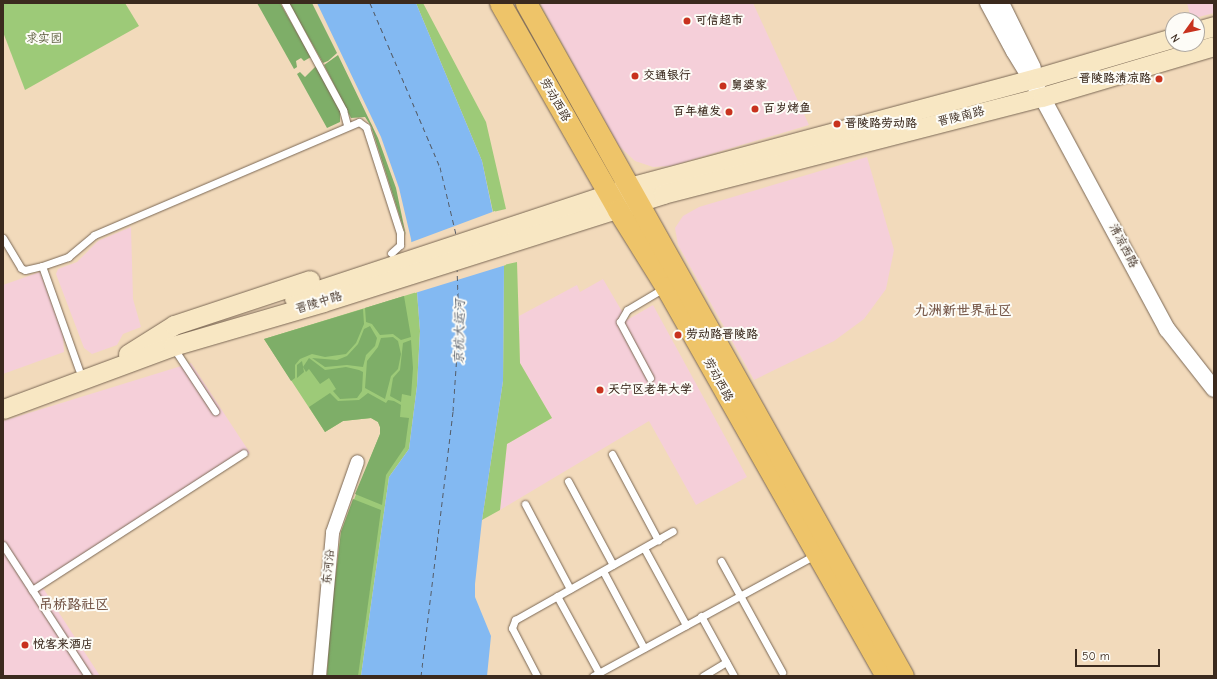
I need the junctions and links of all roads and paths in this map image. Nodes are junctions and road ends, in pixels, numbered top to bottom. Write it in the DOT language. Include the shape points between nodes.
graph roads {
  1 [pos="285,3"];
  2 [pos="500,3"];
  3 [pos="526,3"];
  4 [pos="988,3"];
  5 [pos="1001,3"];
  6 [pos="1165,40"];
  7 [pos="1214,46"];
  8 [pos="1034,79"];
  9 [pos="1042,96"];
  10 [pos="347,126"];
  11 [pos="624,199"];
  12 [pos="3,238"];
  13 [pos="394,265"];
  14 [pos="42,266"];
  15 [pos="666,287"];
  16 [pos="173,346"];
  17 [pos="79,370"];
  18 [pos="650,378"];
  19 [pos="1214,389"];
  20 [pos="3,396"];
  21 [pos="3,409"];
  22 [pos="215,411"];
  23 [pos="244,452"];
  24 [pos="612,454"];
  25 [pos="358,461"];
  26 [pos="568,481"];
  27 [pos="525,504"];
  28 [pos="673,531"];
  29 [pos="658,540"];
  30 [pos="3,545"];
  31 [pos="644,548"];
  32 [pos="816,554"];
  33 [pos="721,561"];
  34 [pos="613,565"];
  35 [pos="603,571"];
  36 [pos="570,589"];
  37 [pos="32,590"];
  38 [pos="740,595"];
  39 [pos="557,596"];
  40 [pos="701,616"];
  41 [pos="686,625"];
  42 [pos="644,648"];
  43 [pos="726,662"];
  44 [pos="782,672"];
  45 [pos="596,674"];
  46 [pos="88,676"];
  47 [pos="319,676"];
  48 [pos="537,676"];
  49 [pos="703,676"];
  50 [pos="734,676"];
  51 [pos="886,676"];
  52 [pos="904,676"];
  1 -- 10 [label="lane" via="343,110"];
  2 -- 11 [label="main road, 劳动西路"];
  3 -- 11 [label="main road, 劳动西路"];
  4 -- 8 [label="street, 清凉西路"];
  5 -- 8 [label="street, 清凉西路" via="1024,47"];
  6 -- 8 [label="main road, 晋陵南路"];
  7 -- 9 [label="main road, 晋陵南路"];
  8 -- 9 [label="street, 清凉西路"];
  8 -- 11 [label="main road, 晋陵南路"];
  9 -- 11 [label="main road, 晋陵南路" via="663,194"];
  9 -- 19 [label="street, 清凉西路" via="1167,329"];
  10 -- 13 [label="lane" via="359,122 366,127 400,233 400,245"];
  10 -- 14 [label="lane" via="94,235 68,257"];
  11 -- 13 [label="main road, 晋陵中路"];
  11 -- 15 [label="main road, 劳动西路"];
  11 -- 52 [label="main road, 劳动西路"];
  12 -- 14 [label="lane" via="21,268 25,270"];
  13 -- 16 [label="main road, 晋陵中路"];
  13 -- 17 [label="main road, 晋陵中路"];
  14 -- 17 [label="lane"];
  15 -- 18 [label="lane" via="627,310 620,322"];
  15 -- 32 [label="main road, 劳动西路"];
  16 -- 21 [label="main road, 晋陵中路"];
  16 -- 22 [label="lane"];
  17 -- 20 [label="main road, 晋陵中路"];
  23 -- 37 [label="lane"];
  24 -- 29 [label="lane"];
  25 -- 47 [label="street, 东河沿" via="332,532"];
  26 -- 34 [label="lane"];
  27 -- 36 [label="lane"];
  28 -- 29 [label="lane"];
  29 -- 31 [label="lane"];
  30 -- 37 [label="lane"];
  31 -- 34 [label="lane"];
  31 -- 41 [label="lane"];
  32 -- 38 [label="lane"];
  32 -- 51 [label="main road, 劳动西路"];
  33 -- 38 [label="lane"];
  34 -- 35 [label="lane"];
  35 -- 36 [label="lane"];
  35 -- 42 [label="lane"];
  36 -- 39 [label="lane"];
  37 -- 46 [label="lane"];
  38 -- 40 [label="lane"];
  38 -- 44 [label="lane"];
  39 -- 45 [label="lane"];
  39 -- 48 [label="lane" via="514,620 512,628"];
  40 -- 41 [label="lane"];
  40 -- 43 [label="lane"];
  41 -- 42 [label="lane"];
  42 -- 45 [label="lane"];
  43 -- 49 [label="lane"];
  43 -- 50 [label="lane"];
}
